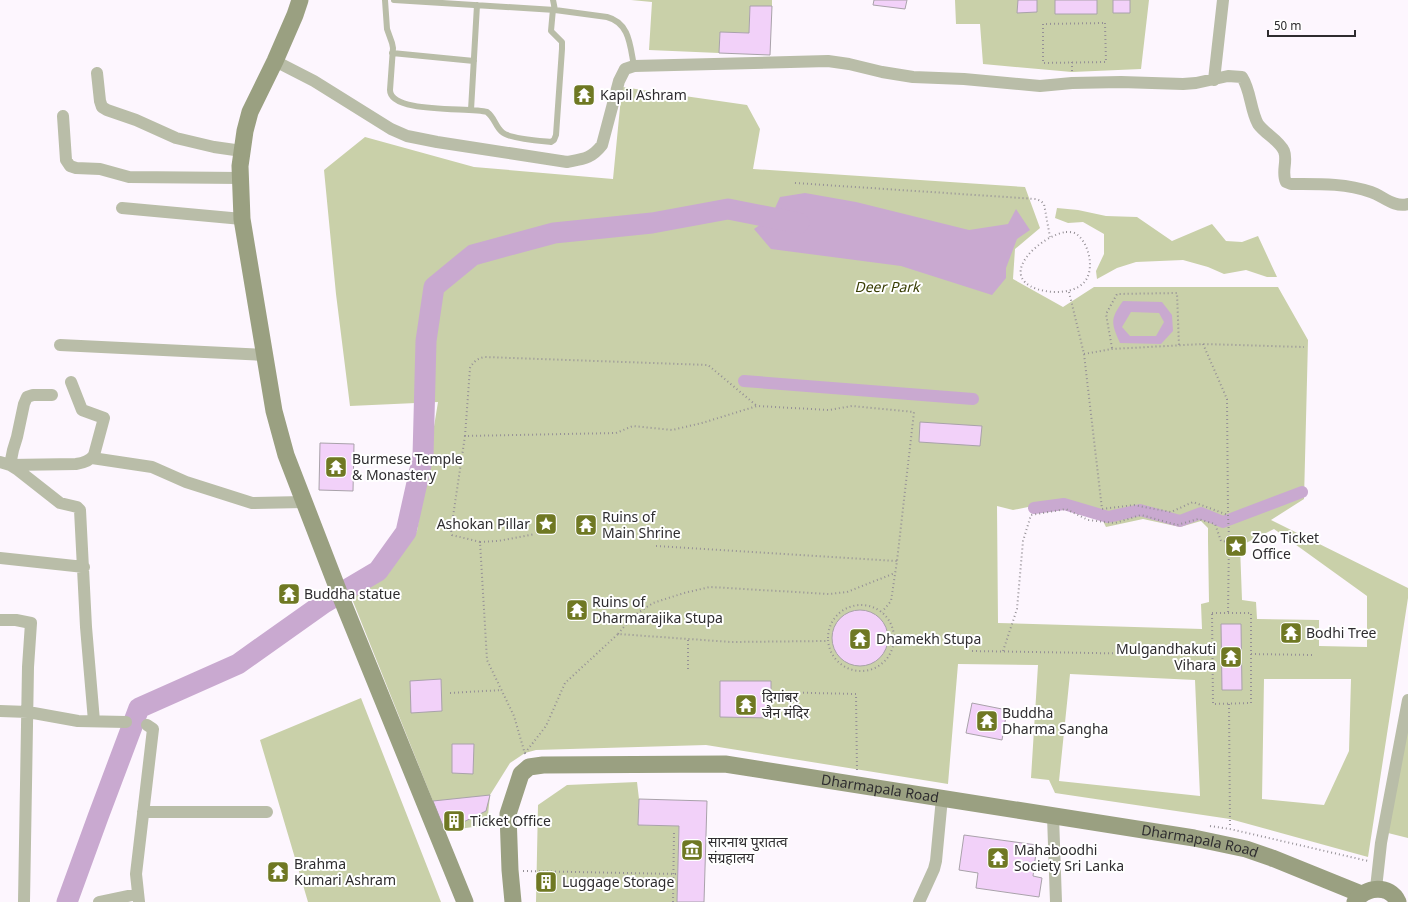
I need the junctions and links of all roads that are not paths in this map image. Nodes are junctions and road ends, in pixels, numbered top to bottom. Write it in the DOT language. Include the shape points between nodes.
graph roads {
  1 [pos="300,0"];
  2 [pos="385,0"];
  3 [pos="394,0"];
  4 [pos="553,0"];
  5 [pos="1223,0"];
  6 [pos="477,5"];
  7 [pos="554,10"];
  8 [pos="392,53"];
  9 [pos="275,61"];
  10 [pos="474,61"];
  11 [pos="634,66"];
  12 [pos="97,73"];
  13 [pos="1214,80"];
  14 [pos="471,110"];
  15 [pos="63,116"];
  16 [pos="242,151"];
  17 [pos="240,178"];
  18 [pos="1408,204"];
  19 [pos="122,208"];
  20 [pos="242,219"];
  21 [pos="60,345"];
  22 [pos="265,355"];
  23 [pos="71,382"];
  24 [pos="52,395"];
  25 [pos="92,458"];
  26 [pos="5,464"];
  27 [pos="304,502"];
  28 [pos="0,558"];
  29 [pos="84,567"];
  30 [pos="0,620"];
  31 [pos="1408,700"];
  32 [pos="0,710"];
  33 [pos="28,712"];
  34 [pos="94,721"];
  35 [pos="126,722"];
  36 [pos="147,725"];
  37 [pos="942,798"];
  38 [pos="143,812"];
  39 [pos="267,812"];
  40 [pos="1053,816"];
  41 [pos="1364,895"];
  42 [pos="138,898"];
  43 [pos="24,902"];
  44 [pos="99,902"];
  45 [pos="465,902"];
  46 [pos="513,902"];
  47 [pos="919,902"];
  48 [pos="1056,902"];
  49 [pos="1398,902"];
  1 -- 9 [label="street"];
  2 -- 8 [label="lane"];
  3 -- 6 [label="lane"];
  4 -- 7 [label="lane"];
  5 -- 13 [label="street"];
  6 -- 7 [label="lane"];
  6 -- 10 [label="lane"];
  7 -- 11 [label="lane" via="607,16 620,22 627,35"];
  7 -- 14 [label="lane" via="551,31 562,42 554,140 552,142 504,134 495,119 487,112"];
  8 -- 10 [label="lane"];
  8 -- 14 [label="lane" via="392,98 411,105"];
  9 -- 11 [label="street" via="407,136 567,162 588,158 602,145 619,81 625,69"];
  9 -- 16 [label="street" via="250,112"];
  10 -- 14 [label="lane"];
  11 -- 13 [label="street" via="828,61 913,77 1040,86 1122,82 1183,84"];
  12 -- 16 [label="street" via="100,101 102,107 107,110 176,138"];
  13 -- 18 [label="street" via="1228,76 1242,77 1246,82 1258,124 1283,150 1286,182 1355,188 1372,192 1397,204"];
  15 -- 17 [label="street" via="66,160 70,166 100,168 134,178"];
  16 -- 17 [label="street"];
  17 -- 20 [label="street"];
  19 -- 20 [label="street"];
  20 -- 22 [label="street"];
  21 -- 22 [label="street"];
  22 -- 27 [label="street" via="274,411 286,455"];
  23 -- 25 [label="street" via="82,410 104,418"];
  24 -- 26 [label="street" via="27,397 13,450"];
  25 -- 26 [label="street" via="76,464"];
  25 -- 27 [label="street" via="152,467 186,482 252,503"];
  26 -- 29 [label="street" via="60,503 80,510"];
  27 -- 45 [label="street"];
  28 -- 29 [label="street"];
  29 -- 34 [label="street"];
  30 -- 33 [label="street" via="31,623"];
  31 -- 41 [label="street" via="1380,843"];
  32 -- 33 [label="street"];
  33 -- 34 [label="street" via="78,721"];
  33 -- 43 [label="street"];
  34 -- 35 [label="street"];
  36 -- 38 [label="street" via="153,729"];
  37 -- 40 [label="street, Dharmapala Road"];
  37 -- 46 [label="street, Dharmapala Road" via="725,764 543,765 527,760 508,814"];
  37 -- 47 [label="street" via="936,861"];
  38 -- 39 [label="street"];
  38 -- 42 [label="street" via="136,874"];
  40 -- 41 [label="street, Dharmapala Road" via="1194,838 1246,849"];
  40 -- 48 [label="street"];
  41 -- 49 [label="street, Dharmapala Road" via="1384,889"];
  42 -- 44 [label="street"];
}
